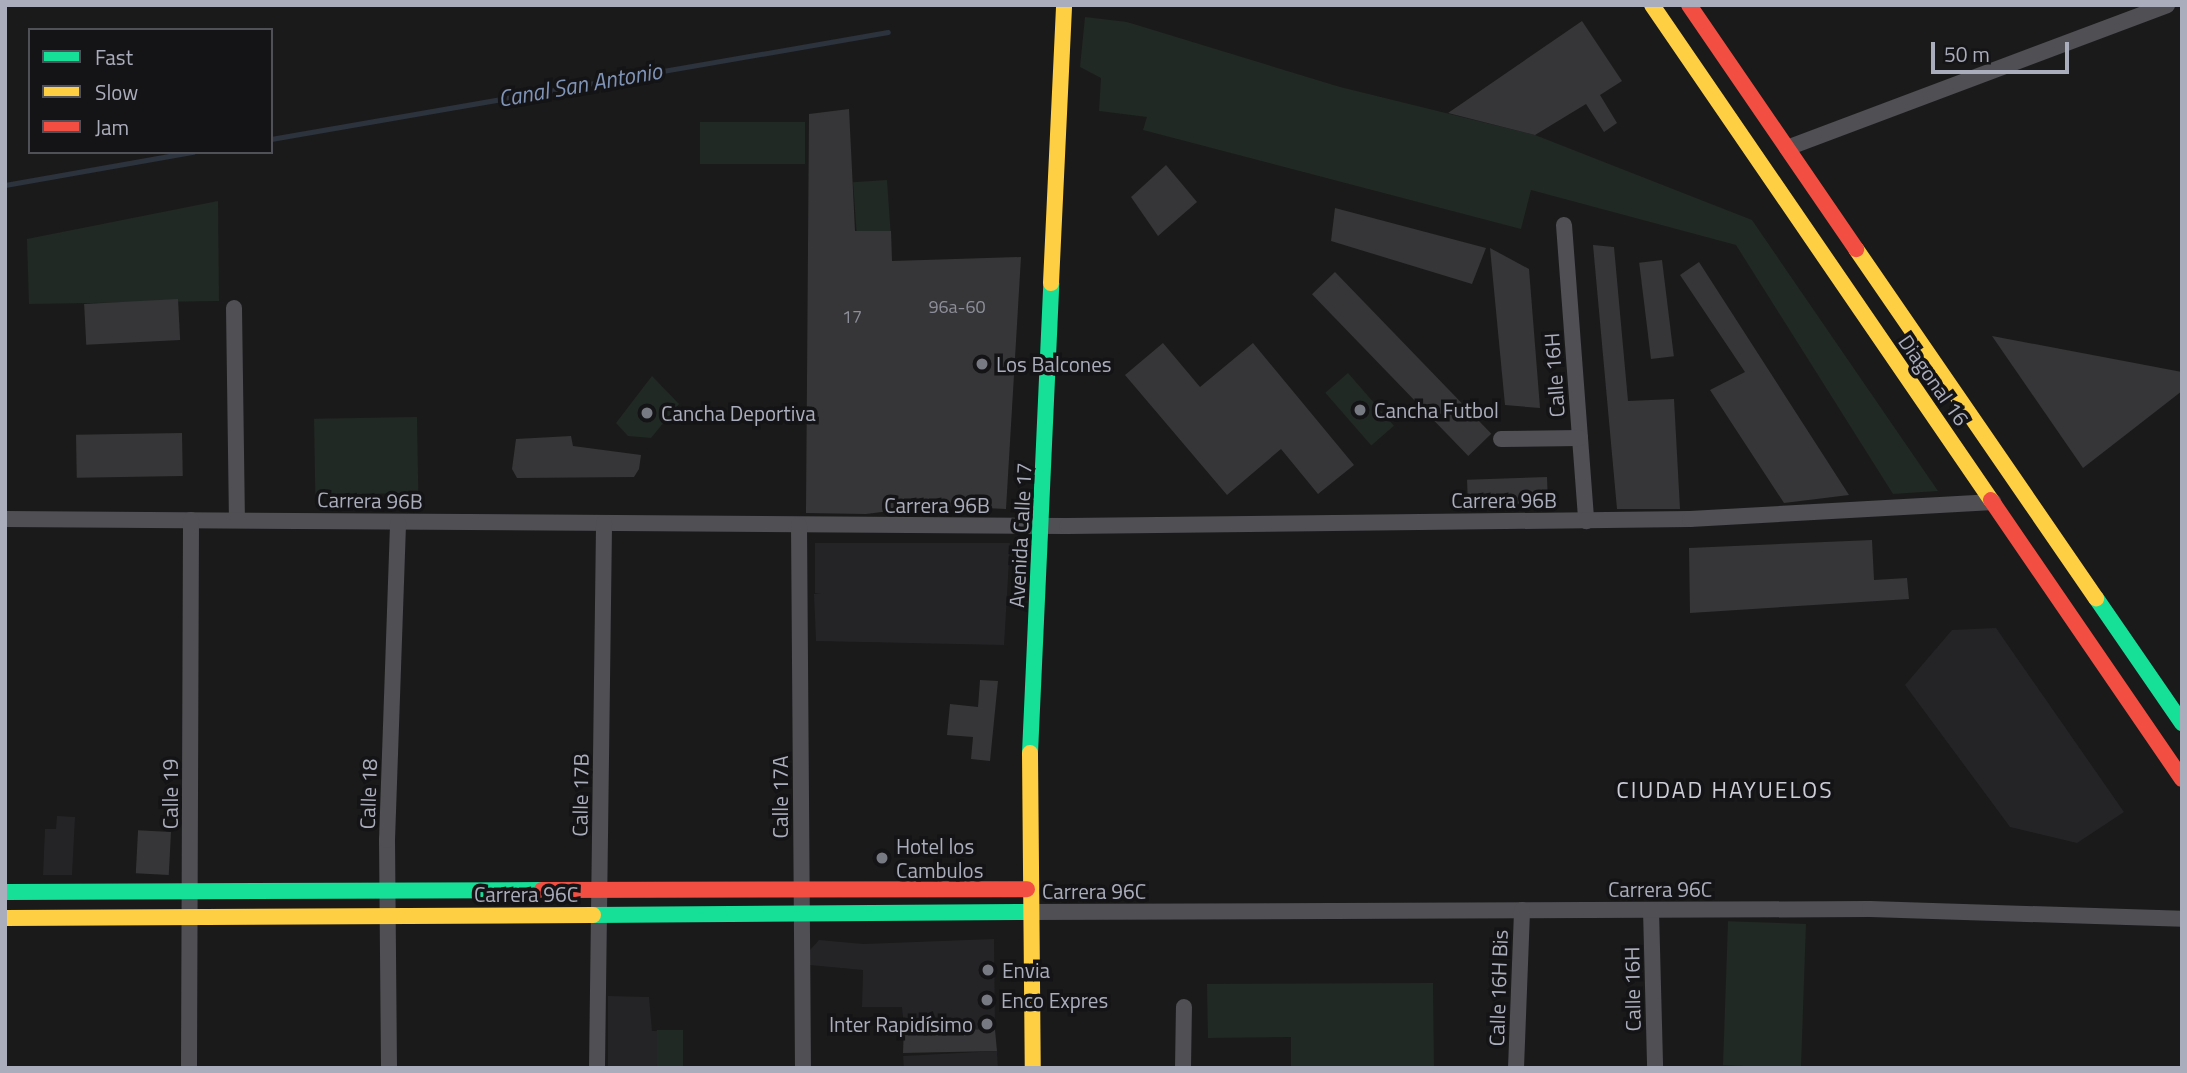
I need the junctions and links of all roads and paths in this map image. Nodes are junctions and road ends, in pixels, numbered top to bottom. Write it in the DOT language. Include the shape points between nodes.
graph roads {
  1 [pos="1064,5"];
  2 [pos="1652,5"];
  3 [pos="1689,5"];
  4 [pos="2167,5"];
  5 [pos="1787,148"];
  6 [pos="1564,225"];
  7 [pos="234,308"];
  8 [pos="1580,438"];
  9 [pos="1501,439"];
  10 [pos="1994,502"];
  11 [pos="5,519"];
  12 [pos="191,520"];
  13 [pos="237,520"];
  14 [pos="1586,521"];
  15 [pos="398,522"];
  16 [pos="604,523"];
  17 [pos="799,525"];
  18 [pos="1041,526"];
  19 [pos="2182,723"];
  20 [pos="2182,779"];
  21 [pos="1027,889"];
  22 [pos="600,890"];
  23 [pos="802,890"];
  24 [pos="388,891"];
  25 [pos="5,892"];
  26 [pos="190,892"];
  27 [pos="1522,910"];
  28 [pos="1651,910"];
  29 [pos="1027,912"];
  30 [pos="802,913"];
  31 [pos="599,914"];
  32 [pos="388,915"];
  33 [pos="190,917"];
  34 [pos="5,918"];
  35 [pos="2182,919"];
  36 [pos="1184,1007"];
  37 [pos="189,1068"];
  38 [pos="389,1068"];
  39 [pos="597,1068"];
  40 [pos="803,1068"];
  41 [pos="1033,1068"];
  42 [pos="1183,1068"];
  43 [pos="1516,1068"];
  44 [pos="1655,1068"];
  1 -- 18 [label="main road, Avenida Calle 17"];
  2 -- 10 [label="main road, Diagonal 16"];
  3 -- 5 [label="main road, Diagonal 16"];
  4 -- 5 [label="street"];
  5 -- 19 [label="main road, Diagonal 16"];
  6 -- 8 [label="street, Calle 16H"];
  7 -- 13 [label="street"];
  8 -- 9 [label="street"];
  8 -- 14 [label="street, Calle 16H"];
  10 -- 14 [label="street, Carrera 96B"];
  10 -- 20 [label="main road, Diagonal 16"];
  11 -- 12 [label="street, Carrera 96B"];
  12 -- 13 [label="street, Carrera 96B"];
  12 -- 26 [label="street, Calle 19"];
  13 -- 15 [label="street, Carrera 96B"];
  14 -- 18 [label="street, Carrera 96B"];
  15 -- 16 [label="street, Carrera 96B"];
  15 -- 24 [label="street, Calle 18"];
  16 -- 17 [label="street, Carrera 96B"];
  16 -- 22 [label="street, Calle 17B"];
  17 -- 18 [label="street, Carrera 96B"];
  17 -- 23 [label="street, Calle 17A"];
  18 -- 21 [label="main road, Avenida Calle 17"];
  21 -- 23 [label="main road, Carrera 96C"];
  21 -- 29 [label="main road, Avenida Calle 17"];
  22 -- 23 [label="main road, Carrera 96C"];
  22 -- 24 [label="main road, Carrera 96C"];
  22 -- 31 [label="street, Calle 17B"];
  23 -- 30 [label="street, Calle 17A"];
  24 -- 26 [label="main road, Carrera 96C"];
  24 -- 32 [label="street, Calle 18"];
  25 -- 26 [label="main road, Carrera 96C"];
  26 -- 33 [label="street, Calle 19"];
  27 -- 28 [label="street, Carrera 96C"];
  27 -- 29 [label="street, Carrera 96C"];
  27 -- 43 [label="street, Calle 16H Bis"];
  28 -- 35 [label="street, Carrera 96C" via="1870,909"];
  28 -- 44 [label="street, Calle 16H"];
  29 -- 30 [label="main road, Carrera 96C"];
  29 -- 41 [label="main road, Avenida Calle 17"];
  30 -- 31 [label="main road, Carrera 96C"];
  30 -- 40 [label="street, Calle 17A"];
  31 -- 32 [label="main road, Carrera 96C"];
  31 -- 39 [label="street, Calle 17B"];
  32 -- 33 [label="main road, Carrera 96C"];
  32 -- 38 [label="street, Calle 18"];
  33 -- 34 [label="main road, Carrera 96C"];
  33 -- 37 [label="street, Calle 19"];
  36 -- 42 [label="street"];
}
